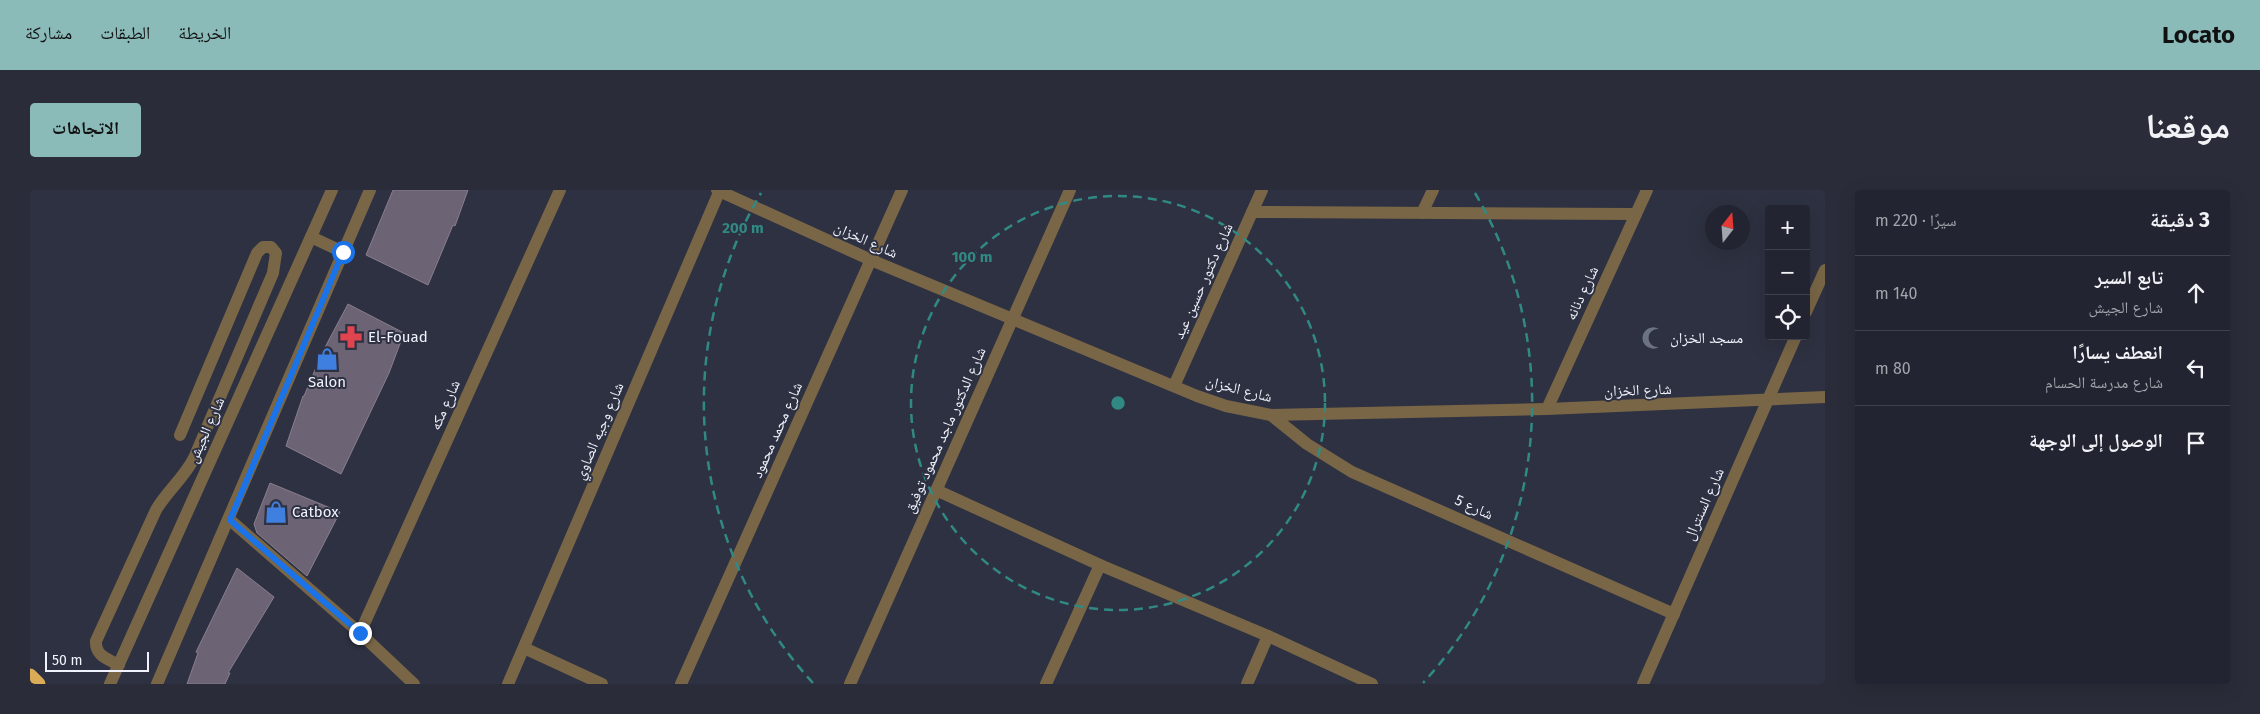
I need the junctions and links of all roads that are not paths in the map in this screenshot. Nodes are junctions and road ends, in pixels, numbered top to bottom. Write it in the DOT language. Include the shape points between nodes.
graph roads {
  1 [pos="332,190"];
  2 [pos="370,190"];
  3 [pos="560,190"];
  4 [pos="719,190"];
  5 [pos="902,190"];
  6 [pos="1070,190"];
  7 [pos="1262,190"];
  8 [pos="1433,190"];
  9 [pos="1647,190"];
  10 [pos="1252,212"];
  11 [pos="1422,213"];
  12 [pos="1636,214"];
  13 [pos="311,237"];
  14 [pos="343,252"];
  15 [pos="871,260"];
  16 [pos="1825,270"];
  17 [pos="273,273"];
  18 [pos="292,281"];
  19 [pos="1810,303"];
  20 [pos="1013,319"];
  21 [pos="1794,340"];
  22 [pos="1174,386"];
  23 [pos="1825,397"];
  24 [pos="1767,401"];
  25 [pos="1547,410"];
  26 [pos="1271,415"];
  27 [pos="180,435"];
  28 [pos="936,490"];
  29 [pos="230,520"];
  30 [pos="1100,566"];
  31 [pos="1674,614"];
  32 [pos="360,633"];
  33 [pos="1268,636"];
  34 [pos="524,648"];
  35 [pos="119,664"];
  36 [pos="30,676"];
  37 [pos="38,684"];
  38 [pos="110,684"];
  39 [pos="157,684"];
  40 [pos="414,684"];
  41 [pos="508,684"];
  42 [pos="602,684"];
  43 [pos="681,684"];
  44 [pos="850,684"];
  45 [pos="1046,684"];
  46 [pos="1247,684"];
  47 [pos="1372,684"];
  48 [pos="1644,684"];
  1 -- 13 [label="street, شارع الجيش"];
  2 -- 14 [label="street"];
  3 -- 32 [label="street, شارع مكه"];
  4 -- 15 [label="street, شارع الخزان"];
  4 -- 34 [label="street, شارع وجيه الصاوي"];
  5 -- 15 [label="street, شارع محمد محمود"];
  6 -- 20 [label="street, شارع الدكتور ماجد محمود توفيق"];
  7 -- 10 [label="street, شارع دكتور حسين عيد"];
  8 -- 11 [label="street"];
  9 -- 12 [label="street, شارع دنانه"];
  10 -- 11 [label="street"];
  10 -- 22 [label="street, شارع دكتور حسين عيد"];
  11 -- 12 [label="street"];
  12 -- 25 [label="street, شارع دنانه"];
  13 -- 14 [label="street"];
  13 -- 18 [label="street, شارع الجيش"];
  14 -- 29 [label="street"];
  15 -- 20 [label="street, شارع الخزان"];
  15 -- 43 [label="street, شارع محمد محمود"];
  16 -- 19 [label="street"];
  17 -- 18 [label="street"];
  17 -- 27 [label="street" via="276,253 271,247 263,247 257,253"];
  17 -- 35 [label="street" via="194,458 184,477 156,510 96,642 100,655"];
  18 -- 35 [label="street, شارع الجيش"];
  20 -- 22 [label="street, شارع الخزان"];
  20 -- 28 [label="street, شارع الدكتور ماجد محمود توفيق"];
  21 -- 24 [label="street, شارع السنترال"];
  22 -- 26 [label="street, شارع الخزان" via="1226,406"];
  23 -- 24 [label="street, شارع الخزان"];
  24 -- 25 [label="street, شارع الخزان"];
  24 -- 31 [label="street, شارع السنترال"];
  25 -- 26 [label="street, شارع الخزان"];
  26 -- 31 [label="street, شارع 5" via="1307,444 1352,472"];
  28 -- 30 [label="street"];
  28 -- 44 [label="street, شارع الدكتور ماجد محمود توفيق"];
  29 -- 32 [label="street"];
  29 -- 39 [label="street"];
  30 -- 33 [label="street"];
  30 -- 45 [label="street"];
  31 -- 48 [label="street, شارع السنترال"];
  32 -- 40 [label="street"];
  33 -- 46 [label="street"];
  33 -- 47 [label="street"];
  34 -- 41 [label="street, شارع وجيه الصاوي"];
  34 -- 42 [label="street"];
  35 -- 38 [label="street, شارع الجيش"];
  36 -- 37 [label="highway"];
}
